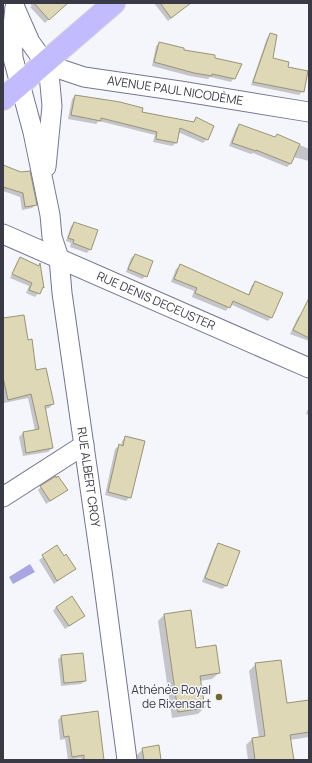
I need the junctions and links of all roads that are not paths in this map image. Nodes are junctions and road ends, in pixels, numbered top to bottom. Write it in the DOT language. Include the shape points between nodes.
graph roads {
  1 [pos="114,3"];
  2 [pos="15,5"];
  3 [pos="44,63"];
  4 [pos="20,85"];
  5 [pos="3,99"];
  6 [pos="309,112"];
  7 [pos="46,195"];
  8 [pos="3,234"];
  9 [pos="58,258"];
  10 [pos="309,368"];
  11 [pos="84,445"];
  12 [pos="3,497"];
  13 [pos="127,760"];
  1 -- 3 [label="main road"];
  2 -- 3 [label="street, RUE ALBERT CROY" via="30,42"];
  2 -- 4 [label="street, RUE ALBERT CROY" via="13,58"];
  3 -- 4 [label="main road"];
  3 -- 6 [label="street, AVENUE PAUL NICODÈME" via="84,77"];
  3 -- 7 [label="street, RUE ALBERT CROY" via="49,74 52,106 46,162"];
  4 -- 5 [label="main road"];
  4 -- 7 [label="street, RUE ALBERT CROY"];
  7 -- 9 [label="street, RUE ALBERT CROY"];
  8 -- 9 [label="street, RUE DENIS DECEUSTER"];
  9 -- 10 [label="street, RUE DENIS DECEUSTER"];
  9 -- 11 [label="street, RUE ALBERT CROY"];
  11 -- 12 [label="street"];
  11 -- 13 [label="street, RUE ALBERT CROY"];
}
